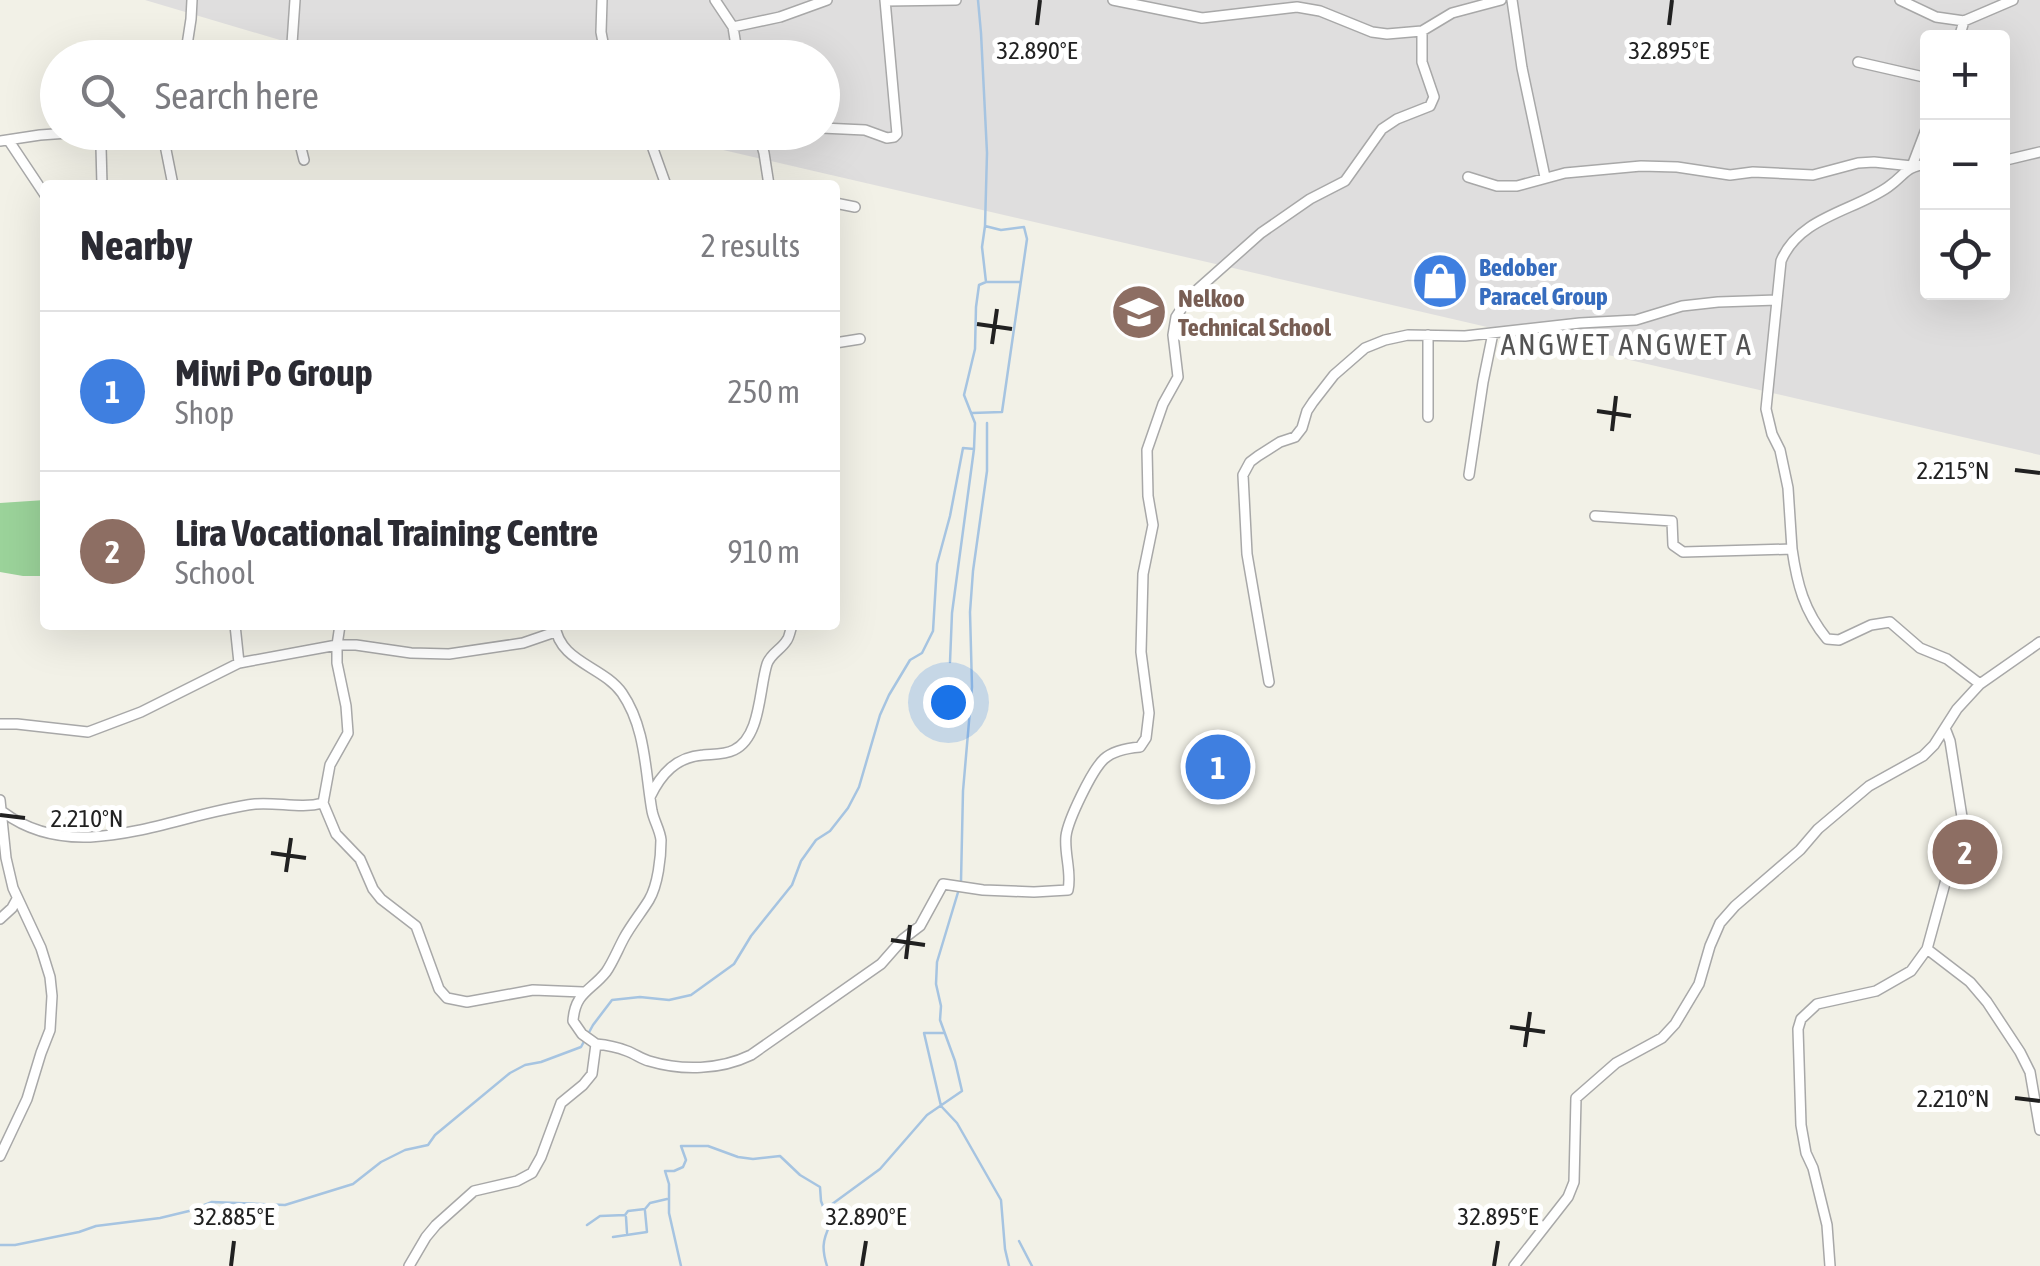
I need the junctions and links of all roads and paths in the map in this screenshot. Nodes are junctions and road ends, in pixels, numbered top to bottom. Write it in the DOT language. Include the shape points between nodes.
graph roads {
  1 [pos="192,0"];
  2 [pos="295,0"];
  3 [pos="602,0"];
  4 [pos="715,0"];
  5 [pos="828,0"];
  6 [pos="956,0"];
  7 [pos="1113,0"];
  8 [pos="1501,0"];
  9 [pos="1512,0"];
  10 [pos="1900,0"];
  11 [pos="2013,0"];
  12 [pos="885,1"];
  13 [pos="1964,21"];
  14 [pos="732,27"];
  15 [pos="1961,30"];
  16 [pos="1422,31"];
  17 [pos="189,40"];
  18 [pos="292,40"];
  19 [pos="603,40"];
  20 [pos="735,40"];
  21 [pos="1858,62"];
  22 [pos="1920,76"];
  23 [pos="840,129"];
  24 [pos="40,136"];
  25 [pos="5,141"];
  26 [pos="1920,145"];
  27 [pos="101,150"];
  28 [pos="166,150"];
  29 [pos="302,150"];
  30 [pos="653,150"];
  31 [pos="763,150"];
  32 [pos="2040,152"];
  33 [pos="2010,159"];
  34 [pos="304,160"];
  35 [pos="1920,165"];
  36 [pos="1912,166"];
  37 [pos="1468,177"];
  38 [pos="1544,177"];
  39 [pos="102,180"];
  40 [pos="172,180"];
  41 [pos="664,180"];
  42 [pos="767,180"];
  43 [pos="40,188"];
  44 [pos="840,204"];
  45 [pos="855,207"];
  46 [pos="1777,300"];
  47 [pos="1494,334"];
  48 [pos="1428,335"];
  49 [pos="860,338"];
  50 [pos="840,342"];
  51 [pos="1428,417"];
  52 [pos="1469,475"];
  53 [pos="1595,516"];
  54 [pos="1792,549"];
  55 [pos="236,630"];
  56 [pos="339,630"];
  57 [pos="551,630"];
  58 [pos="556,630"];
  59 [pos="790,630"];
  60 [pos="2040,642"];
  61 [pos="336,644"];
  62 [pos="239,663"];
  63 [pos="1269,682"];
  64 [pos="1980,684"];
  65 [pos="0,724"];
  66 [pos="1945,728"];
  67 [pos="650,797"];
  68 [pos="0,800"];
  69 [pos="323,804"];
  70 [pos="2,812"];
  71 [pos="3,859"];
  72 [pos="16,900"];
  73 [pos="0,919"];
  74 [pos="1927,949"];
  75 [pos="582,992"];
  76 [pos="596,1044"];
  77 [pos="2040,1130"];
  78 [pos="0,1156"];
  79 [pos="410,1266"];
  80 [pos="1514,1266"];
  81 [pos="1830,1266"];
  1 -- 17 [label="street"];
  2 -- 18 [label="street"];
  3 -- 19 [label="street"];
  4 -- 14 [label="street"];
  5 -- 14 [label="street"];
  6 -- 12 [label="street"];
  7 -- 16 [label="street" via="1202,18 1297,8 1372,32"];
  8 -- 16 [label="street"];
  9 -- 38 [label="street"];
  10 -- 13 [label="street"];
  11 -- 13 [label="street"];
  12 -- 23 [label="street" via="897,134"];
  13 -- 15 [label="street"];
  14 -- 20 [label="street"];
  16 -- 76 [label="street" via="1430,106 1382,129 1345,181 1261,233 1189,297 1176,317 1178,376 1147,450 1152,524 1141,652 1146,738 1140,748 1104,759 1070,818 1068,890 943,884 920,926 881,964 740,1060 677,1066"];
  21 -- 22 [label="street"];
  24 -- 25 [label="street"];
  25 -- 43 [label="street"];
  26 -- 36 [label="street"];
  27 -- 39 [label="street"];
  28 -- 40 [label="street"];
  29 -- 34 [label="street"];
  30 -- 41 [label="street"];
  31 -- 42 [label="street"];
  32 -- 33 [label="street"];
  35 -- 36 [label="street"];
  36 -- 38 [label="street" via="1874,162 1813,174 1730,175 1641,166"];
  36 -- 46 [label="street" via="1792,242 1782,260"];
  37 -- 38 [label="street" via="1517,186"];
  44 -- 45 [label="street"];
  46 -- 47 [label="street" via="1682,306 1636,320"];
  46 -- 54 [label="street" via="1766,409 1788,488"];
  47 -- 48 [label="street"];
  47 -- 52 [label="street"];
  48 -- 51 [label="street"];
  48 -- 63 [label="street" via="1365,348 1312,402 1295,437 1246,468 1247,554"];
  49 -- 50 [label="street"];
  53 -- 54 [label="street" via="1672,521 1673,546 1683,552"];
  54 -- 64 [label="street" via="1804,604 1828,638 1890,622"];
  55 -- 62 [label="street"];
  56 -- 61 [label="street"];
  57 -- 61 [label="street" via="523,643 448,654"];
  58 -- 67 [label="street" via="570,654 611,680 629,704"];
  59 -- 67 [label="street" via="768,660 759,708 738,748 678,762"];
  60 -- 64 [label="street"];
  61 -- 62 [label="street"];
  61 -- 69 [label="street" via="348,733 330,765"];
  62 -- 65 [label="street" via="96,730"];
  64 -- 66 [label="street"];
  66 -- 74 [label="street" via="1965,836"];
  66 -- 80 [label="street" via="1922,756 1868,786 1735,906 1720,923 1699,984 1674,1024 1576,1098 1574,1182"];
  67 -- 75 [label="street" via="660,837 652,895 606,972"];
  68 -- 70 [label="street"];
  69 -- 70 [label="street" via="256,804 97,837 29,830"];
  69 -- 75 [label="street" via="374,889 416,926 447,998"];
  70 -- 71 [label="street"];
  71 -- 72 [label="street"];
  72 -- 73 [label="street"];
  72 -- 78 [label="street" via="46,965 52,1026"];
  74 -- 77 [label="street" via="1970,982 2014,1043 2030,1072"];
  74 -- 81 [label="street" via="1910,971 1876,991 1817,1004 1801,1018 1801,1125"];
  75 -- 76 [label="street" via="573,1020"];
  76 -- 79 [label="street" via="592,1074 561,1103 532,1173 474,1191 436,1225"];
}
